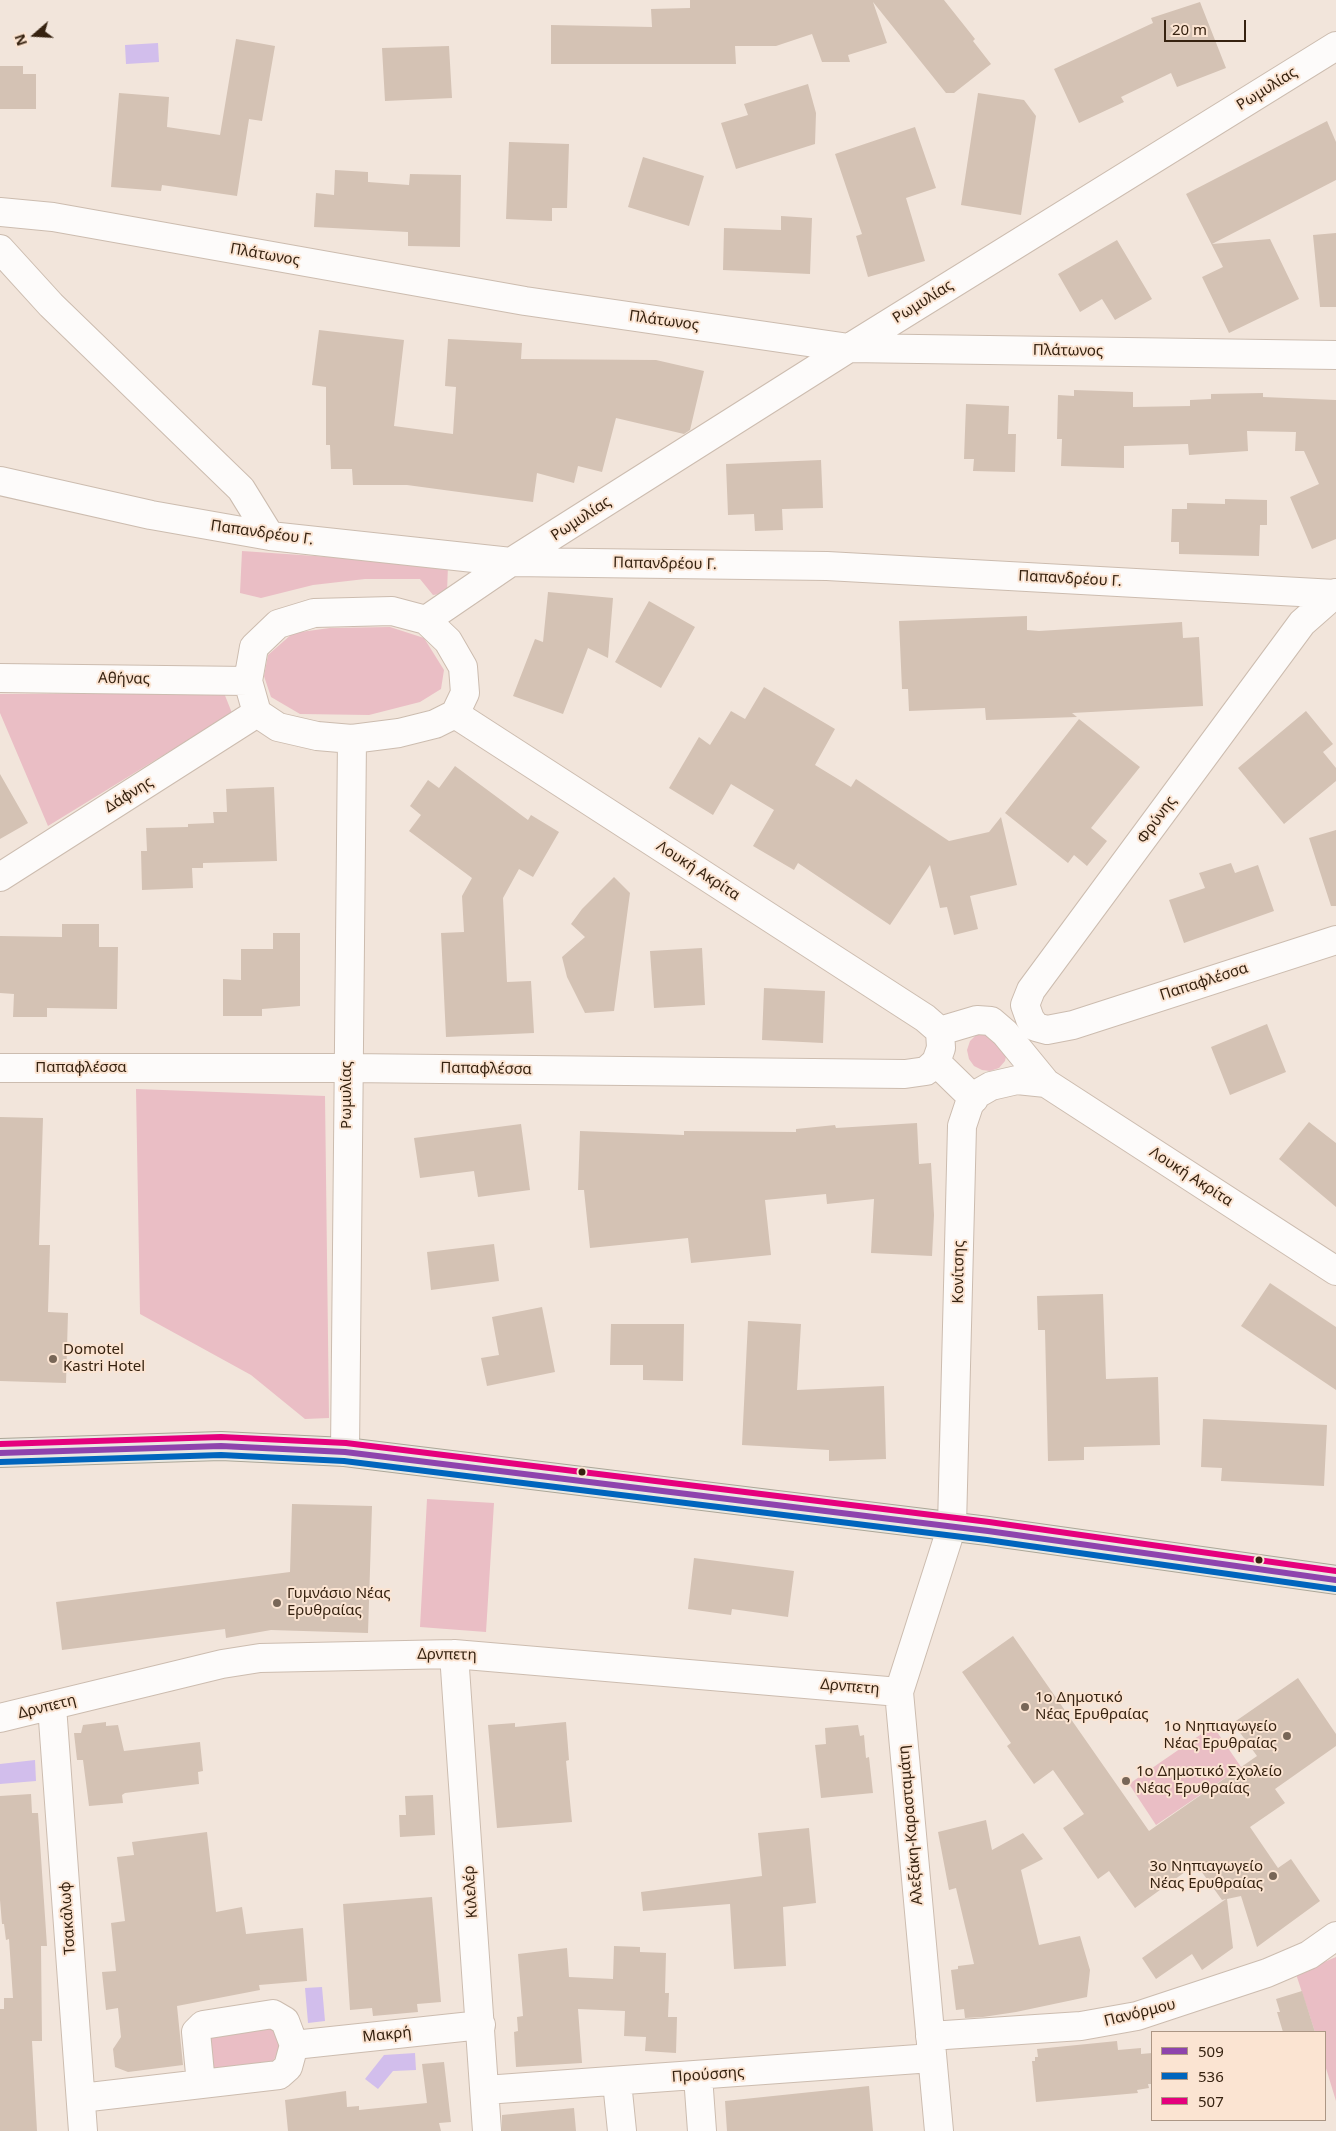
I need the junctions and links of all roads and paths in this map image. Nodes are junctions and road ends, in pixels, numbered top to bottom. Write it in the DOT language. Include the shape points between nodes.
graph roads {
  1 [pos="1336,46"];
  2 [pos="0,212"];
  3 [pos="0,249"];
  4 [pos="849,348"];
  5 [pos="1336,355"];
  6 [pos="0,481"];
  7 [pos="270,536"];
  8 [pos="511,562"];
  9 [pos="1336,593"];
  10 [pos="426,620"];
  11 [pos="0,678"];
  12 [pos="248,680"];
  13 [pos="258,713"];
  14 [pos="455,714"];
  15 [pos="352,739"];
  16 [pos="0,877"];
  17 [pos="1336,940"];
  18 [pos="1030,1019"];
  19 [pos="940,1031"];
  20 [pos="1009,1038"];
  21 [pos="936,1062"];
  22 [pos="0,1068"];
  23 [pos="348,1068"];
  24 [pos="1046,1083"];
  25 [pos="974,1099"];
  26 [pos="1336,1271"];
  27 [pos="345,1452"];
  28 [pos="0,1453"];
  29 [pos="952,1526"];
  30 [pos="1336,1580"];
  31 [pos="454,1654"];
  32 [pos="899,1692"];
  33 [pos="52,1706"];
  34 [pos="0,1718"];
  35 [pos="1336,1936"];
  36 [pos="481,2025"];
  37 [pos="294,2045"];
  38 [pos="931,2047"];
  39 [pos="698,2076"];
  40 [pos="618,2082"];
  41 [pos="201,2084"];
  42 [pos="485,2090"];
  43 [pos="81,2098"];
  44 [pos="83,2131"];
  45 [pos="487,2131"];
  46 [pos="622,2131"];
  47 [pos="702,2131"];
  48 [pos="939,2131"];
  1 -- 4 [label="street, Ρωμυλίας"];
  2 -- 4 [label="street, Πλάτωνος" via="53,217 524,301"];
  3 -- 7 [label="street" via="51,305 240,489"];
  4 -- 5 [label="street, Πλάτωνος"];
  4 -- 8 [label="street, Ρωμυλίας"];
  6 -- 7 [label="street, Παπανδρέου Γ." via="151,515"];
  7 -- 8 [label="street, Παπανδρέου Γ."];
  8 -- 9 [label="street, Παπανδρέου Γ." via="827,566"];
  8 -- 10 [label="street, Ρωμυλίας"];
  9 -- 18 [label="street, Φρύνης" via="1302,623 1031,990 1025,1005"];
  10 -- 12 [label="street" via="392,611 314,613 278,624 254,647"];
  10 -- 14 [label="street" via="448,641 463,668 465,693"];
  11 -- 12 [label="street, Αθήνας"];
  12 -- 13 [label="street"];
  13 -- 15 [label="street" via="278,728"];
  13 -- 16 [label="street, Δάφνης"];
  14 -- 15 [label="street" via="436,724 399,733"];
  14 -- 19 [label="street, Λουκή Ακρίτα" via="925,1018"];
  15 -- 23 [label="street, Ρωμυλίας"];
  17 -- 18 [label="street, Παπαφλέσσα" via="1073,1025 1047,1030 1036,1027"];
  18 -- 20 [label="street"];
  19 -- 20 [label="street" via="977,1020 991,1021"];
  19 -- 21 [label="street" via="941,1048"];
  20 -- 24 [label="street"];
  21 -- 23 [label="street, Παπαφλέσσα" via="926,1071 906,1074"];
  21 -- 25 [label="street"];
  22 -- 23 [label="street, Παπαφλέσσα"];
  23 -- 27 [label="street, Ρωμυλίας"];
  24 -- 25 [label="street" via="1004,1081 977,1094"];
  24 -- 26 [label="street, Λουκή Ακρίτα"];
  25 -- 29 [label="street, Κονίτσης" via="962,1126"];
  27 -- 28 [label="main road" via="220,1446"];
  27 -- 29 [label="main road"];
  29 -- 30 [label="main road"];
  29 -- 32 [label="street, Αλεξάκη-Καρασταμάτη"];
  31 -- 32 [label="street, Δρνπετη"];
  31 -- 33 [label="street, Δρνπετη" via="260,1658 222,1664"];
  31 -- 36 [label="street, Κιλελέρ"];
  32 -- 38 [label="street, Αλεξάκη-Καρασταμάτη"];
  33 -- 34 [label="street, Δρνπετη"];
  33 -- 43 [label="street, Τσακάλωφ"];
  35 -- 38 [label="street, Πανόρμου" via="1309,1955 1267,1972 1137,2016"];
  36 -- 37 [label="street, Μακρή"];
  36 -- 42 [label="street, Κιλελέρ"];
  37 -- 41 [label="street" via="288,2067 279,2075"];
  37 -- 41 [label="street" via="285,2021 273,2014 203,2025 196,2032"];
  38 -- 39 [label="street, Προύσσης"];
  38 -- 48 [label="street, Αλεξάκη-Καρασταμάτη"];
  39 -- 40 [label="street, Προύσσης"];
  39 -- 47 [label="street"];
  40 -- 42 [label="street, Προύσσης"];
  40 -- 46 [label="street"];
  41 -- 43 [label="street"];
  42 -- 45 [label="street, Κιλελέρ"];
  43 -- 44 [label="street, Τσακάλωφ"];
}
